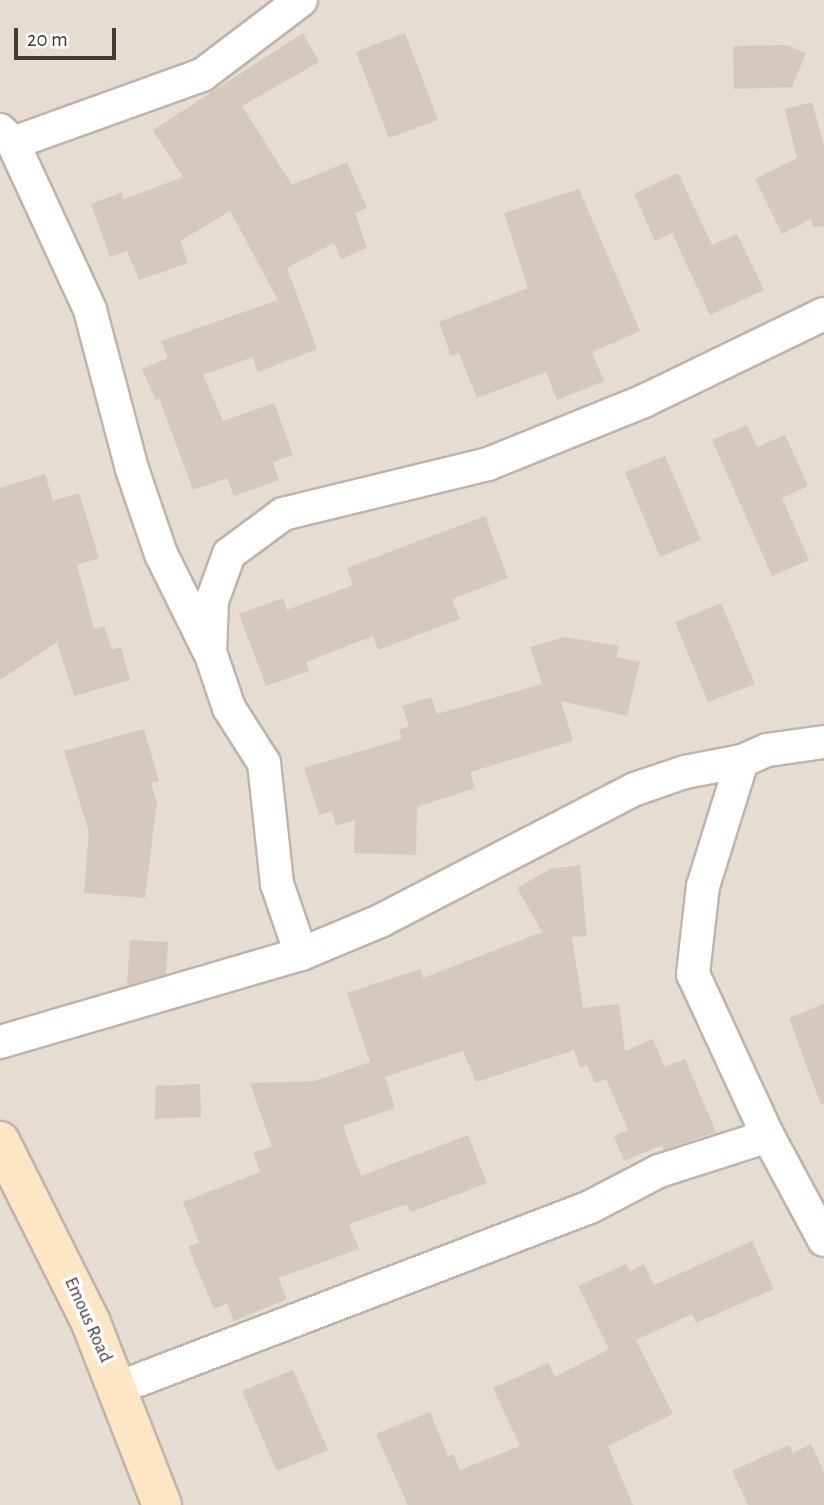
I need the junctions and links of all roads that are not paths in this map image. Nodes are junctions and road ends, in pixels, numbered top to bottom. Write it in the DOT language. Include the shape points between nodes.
graph roads {
  1 [pos="301,0"];
  2 [pos="7,137"];
  3 [pos="824,314"];
  4 [pos="210,652"];
  5 [pos="824,742"];
  6 [pos="742,761"];
  7 [pos="301,954"];
  8 [pos="0,1042"];
  9 [pos="768,1136"];
  10 [pos="0,1141"];
  11 [pos="824,1240"];
  12 [pos="118,1388"];
  13 [pos="162,1505"];
  1 -- 2 [label="street" via="202,75"];
  2 -- 4 [label="street" via="90,310 160,554"];
  3 -- 4 [label="street" via="644,401 488,464 305,505 267,522 229,554 212,601"];
  4 -- 7 [label="street" via="229,708 264,763 277,884"];
  5 -- 6 [label="street" via="768,750"];
  6 -- 7 [label="street" via="685,772 635,789 380,921"];
  6 -- 9 [label="street" via="703,886 693,974"];
  7 -- 8 [label="street"];
  9 -- 11 [label="street"];
  9 -- 12 [label="street" via="659,1171 590,1207"];
  10 -- 12 [label="street, Emous Road" via="92,1323"];
  12 -- 13 [label="street, Emous Road"];
}
